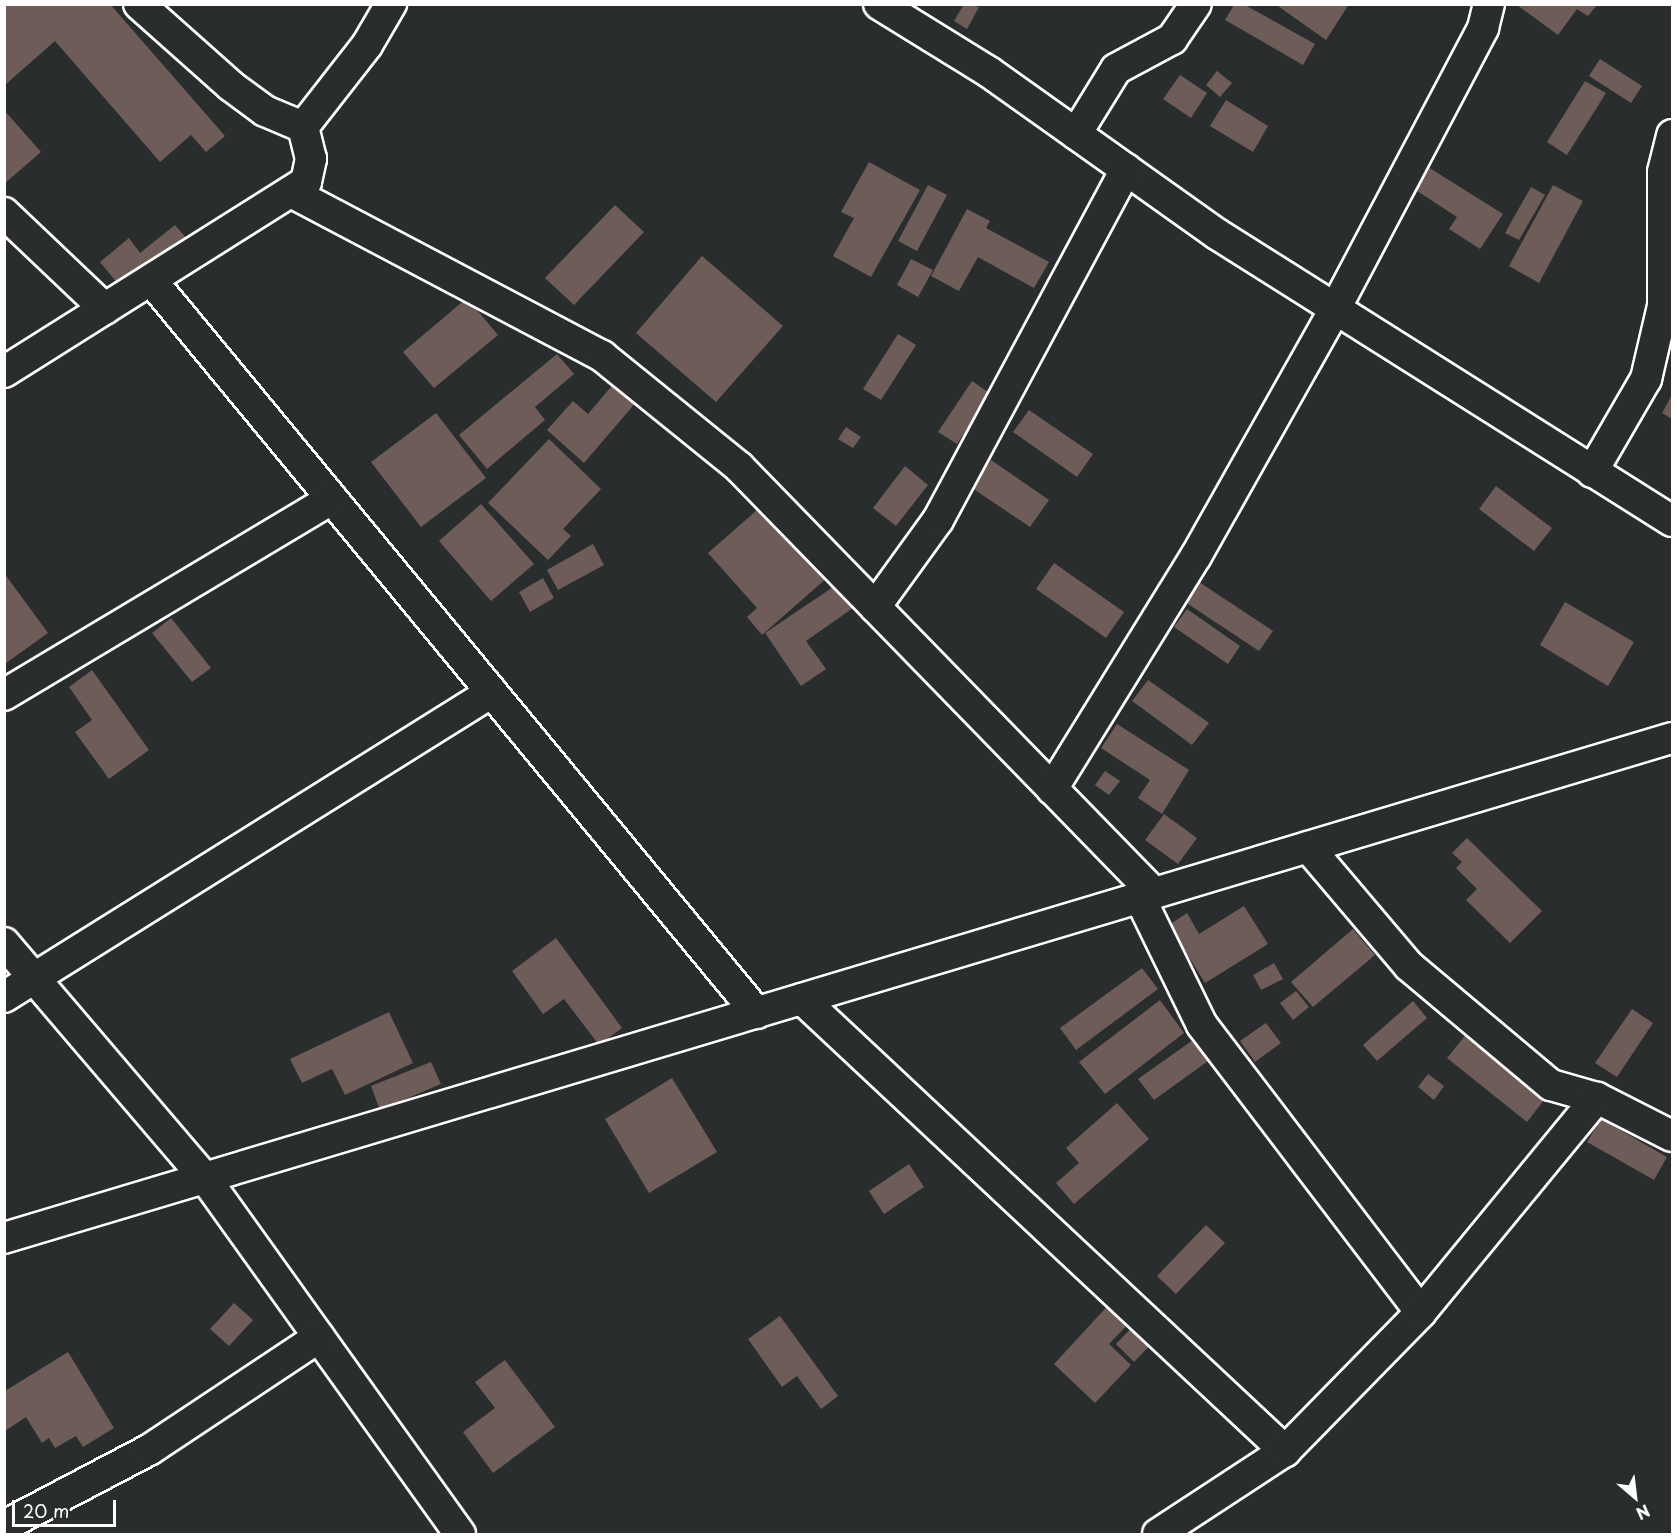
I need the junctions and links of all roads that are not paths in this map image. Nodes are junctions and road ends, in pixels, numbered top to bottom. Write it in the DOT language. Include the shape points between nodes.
graph roads {
  1 [pos="139,4"];
  2 [pos="391,4"];
  3 [pos="879,4"];
  4 [pos="1196,4"];
  5 [pos="1489,4"];
  6 [pos="920,16"];
  7 [pos="303,127"];
  8 [pos="1076,134"];
  9 [pos="1672,135"];
  10 [pos="1126,169"];
  11 [pos="291,192"];
  12 [pos="4,213"];
  13 [pos="151,280"];
  14 [pos="105,309"];
  15 [pos="1335,309"];
  16 [pos="4,372"];
  17 [pos="1592,472"];
  18 [pos="332,499"];
  19 [pos="1672,521"];
  20 [pos="875,607"];
  21 [pos="492,692"];
  22 [pos="4,695"];
  23 [pos="1672,738"];
  24 [pos="1052,789"];
  25 [pos="1308,847"];
  26 [pos="1147,895"];
  27 [pos="4,944"];
  28 [pos="34,978"];
  29 [pos="4,997"];
  30 [pos="802,999"];
  31 [pos="757,1013"];
  32 [pos="1597,1098"];
  33 [pos="1672,1136"];
  34 [pos="205,1178"];
  35 [pos="4,1238"];
  36 [pos="1421,1312"];
  37 [pos="319,1337"];
  38 [pos="1286,1451"];
  39 [pos="8,1518"];
  40 [pos="460,1534"];
  41 [pos="1158,1534"];
  1 -- 7 [label="street" via="231,86 265,111"];
  2 -- 7 [label="street" via="367,45"];
  3 -- 6 [label="street"];
  4 -- 8 [label="street" via="1172,39 1116,69"];
  5 -- 15 [label="street" via="1482,28"];
  6 -- 8 [label="street"];
  7 -- 11 [label="street" via="310,142 311,172 306,182"];
  8 -- 10 [label="street"];
  9 -- 17 [label="street" via="1663,172 1661,316 1646,379"];
  10 -- 15 [label="street"];
  10 -- 20 [label="street" via="938,520"];
  11 -- 13 [label="street"];
  11 -- 20 [label="street" via="602,356 739,467"];
  12 -- 14 [label="street"];
  13 -- 14 [label="street"];
  13 -- 18 [label="street"];
  14 -- 16 [label="street"];
  15 -- 17 [label="street"];
  15 -- 24 [label="street" via="1196,556"];
  17 -- 19 [label="street"];
  18 -- 21 [label="street"];
  18 -- 22 [label="street"];
  20 -- 24 [label="street"];
  21 -- 28 [label="street"];
  21 -- 31 [label="street"];
  23 -- 25 [label="street"];
  24 -- 26 [label="street"];
  25 -- 26 [label="street"];
  25 -- 32 [label="street" via="1409,966 1551,1085"];
  26 -- 30 [label="street"];
  26 -- 36 [label="street" via="1202,1025"];
  27 -- 28 [label="street"];
  28 -- 29 [label="street"];
  28 -- 34 [label="street"];
  30 -- 31 [label="street"];
  30 -- 38 [label="street"];
  31 -- 34 [label="street"];
  32 -- 33 [label="street"];
  32 -- 36 [label="street"];
  34 -- 35 [label="street"];
  34 -- 37 [label="street"];
  36 -- 38 [label="street"];
  37 -- 39 [label="street" via="149,1450"];
  37 -- 40 [label="street"];
  38 -- 41 [label="street"];
}
